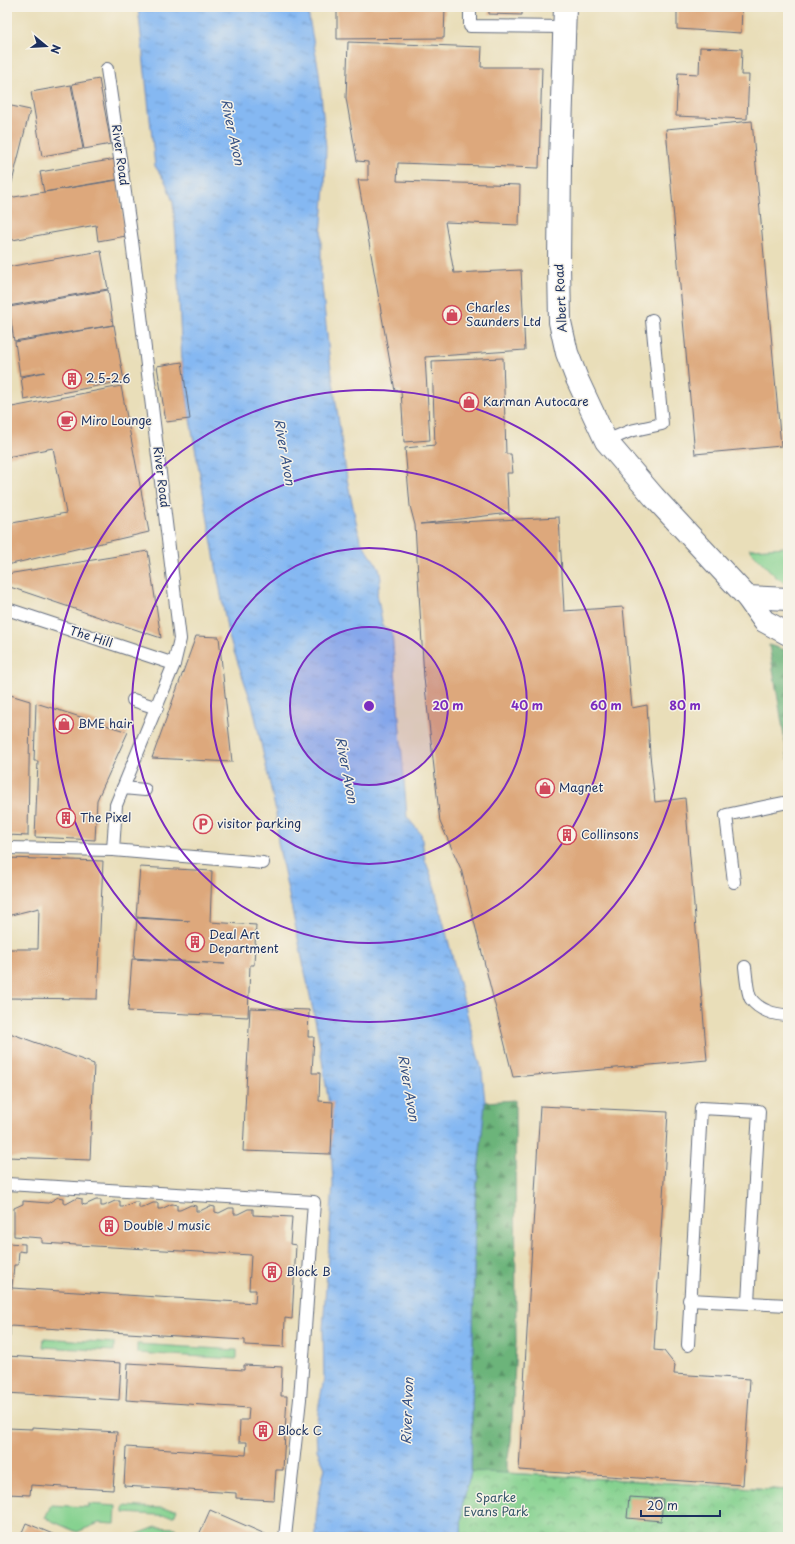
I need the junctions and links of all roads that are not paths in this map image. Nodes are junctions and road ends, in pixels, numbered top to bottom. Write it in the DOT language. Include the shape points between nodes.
graph roads {
  1 [pos="470,7"];
  2 [pos="564,17"];
  3 [pos="107,69"];
  4 [pos="652,320"];
  5 [pos="606,441"];
  6 [pos="747,597"];
  7 [pos="788,599"];
  8 [pos="7,609"];
  9 [pos="788,634"];
  10 [pos="174,664"];
  11 [pos="133,700"];
  12 [pos="157,708"];
  13 [pos="124,788"];
  14 [pos="145,790"];
  15 [pos="788,802"];
  16 [pos="7,848"];
  17 [pos="114,850"];
  18 [pos="262,862"];
  19 [pos="734,882"];
  20 [pos="745,967"];
  21 [pos="788,1015"];
  22 [pos="7,1184"];
  23 [pos="689,1300"];
  24 [pos="748,1302"];
  25 [pos="788,1305"];
  26 [pos="688,1345"];
  27 [pos="285,1537"];
  1 -- 2 [label="lane" via="470,26"];
  2 -- 5 [label="street, Albert Road" via="559,225 560,322 572,366"];
  3 -- 10 [label="lane, River Road" via="132,241 169,541 180,639"];
  4 -- 5 [label="lane" via="662,424 630,431"];
  5 -- 6 [label="street, Albert Road"];
  6 -- 7 [label="street"];
  6 -- 9 [label="street, Albert Road" via="764,621"];
  8 -- 10 [label="lane, The Hill"];
  10 -- 12 [label="lane, River Road"];
  11 -- 12 [label="lane"];
  12 -- 13 [label="lane, River Road"];
  13 -- 14 [label="lane"];
  13 -- 17 [label="lane, River Road" via="116,805"];
  15 -- 19 [label="lane" via="726,815"];
  16 -- 17 [label="lane"];
  17 -- 18 [label="lane"];
  20 -- 21 [label="lane" via="750,998 763,1010"];
  22 -- 27 [label="lane" via="314,1202 300,1399"];
  23 -- 24 [label="lane"];
  23 -- 24 [label="lane" via="701,1108 759,1111"];
  23 -- 26 [label="lane"];
  24 -- 25 [label="lane"];
}
